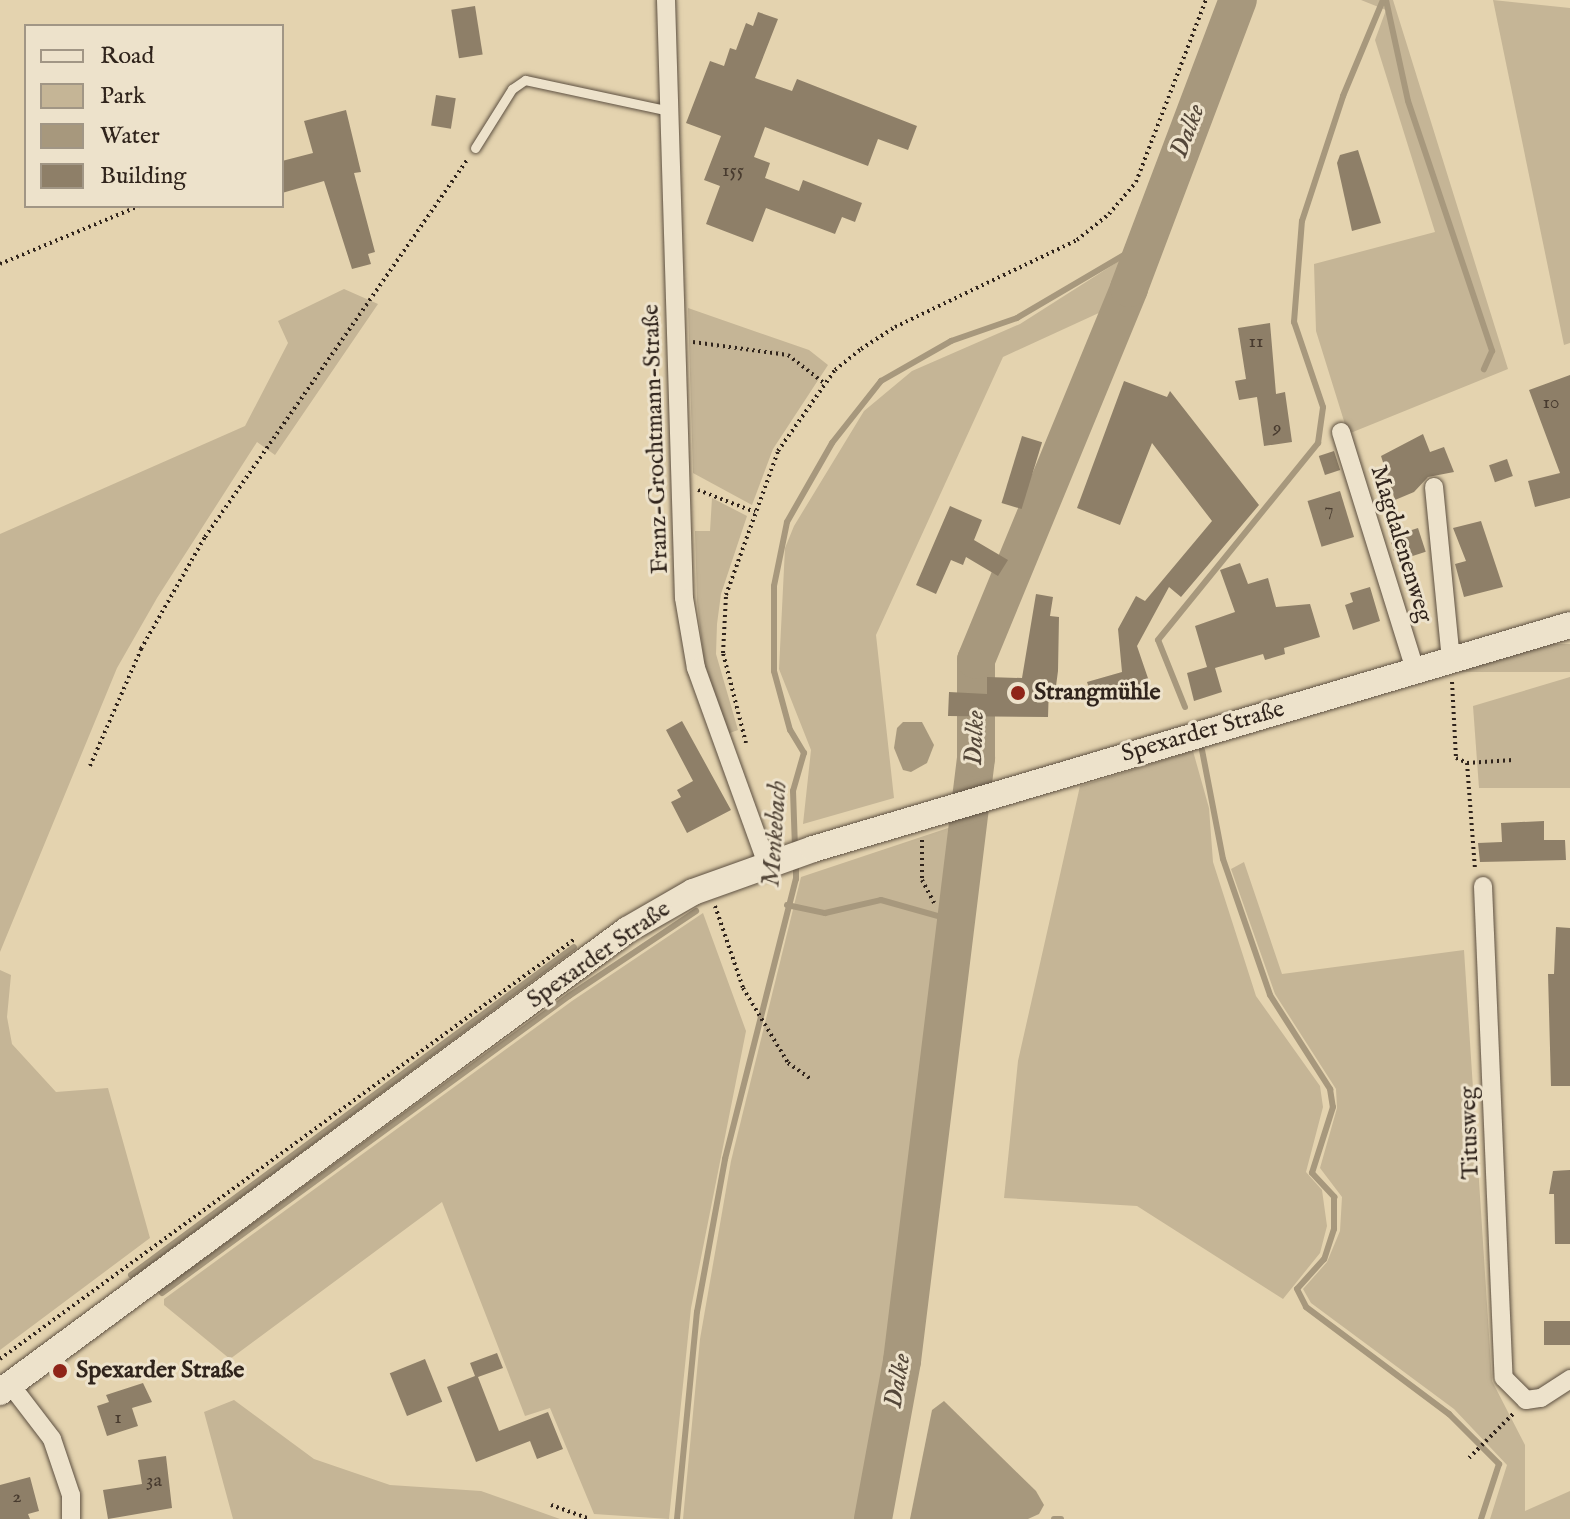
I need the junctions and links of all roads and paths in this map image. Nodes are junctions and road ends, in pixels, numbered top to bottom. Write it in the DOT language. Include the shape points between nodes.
graph roads {
  1 [pos="666,0"];
  2 [pos="1206,0"];
  3 [pos="670,111"];
  4 [pos="475,148"];
  5 [pos="134,208"];
  6 [pos="0,264"];
  7 [pos="688,341"];
  8 [pos="824,383"];
  9 [pos="1341,432"];
  10 [pos="1434,487"];
  11 [pos="681,490"];
  12 [pos="755,512"];
  13 [pos="1570,625"];
  14 [pos="1451,660"];
  15 [pos="1415,670"];
  16 [pos="749,754"];
  17 [pos="1513,760"];
  18 [pos="1467,763"];
  19 [pos="90,766"];
  20 [pos="934,814"];
  21 [pos="772,862"];
  22 [pos="708,885"];
  23 [pos="1483,886"];
  24 [pos="934,903"];
  25 [pos="812,1080"];
  26 [pos="1570,1379"];
  27 [pos="5,1388"];
  28 [pos="1526,1400"];
  29 [pos="1469,1458"];
  30 [pos="551,1505"];
  31 [pos="71,1519"];
  32 [pos="590,1519"];
  1 -- 3 [label="street, Franz-Grochtmann-Straße"];
  2 -- 8 [label="path" via="1136,182 1109,214 1077,240 895,327"];
  3 -- 4 [label="lane" via="525,80 512,89"];
  3 -- 11 [label="street, Franz-Grochtmann-Straße"];
  4 -- 19 [label="path" via="205,537 141,649"];
  5 -- 6 [label="path"];
  7 -- 8 [label="path" via="788,355"];
  8 -- 12 [label="path" via="778,451"];
  9 -- 15 [label="street, Magdalenenweg"];
  10 -- 14 [label="street"];
  11 -- 12 [label="path" via="706,490"];
  11 -- 21 [label="street, Franz-Grochtmann-Straße" via="684,598 696,668"];
  12 -- 16 [label="path" via="726,595 723,625 723,653"];
  13 -- 14 [label="main road, Spexarder Straße"];
  14 -- 15 [label="main road, Spexarder Straße"];
  14 -- 18 [label="path" via="1456,758"];
  15 -- 20 [label="main road, Spexarder Straße"];
  17 -- 18 [label="path"];
  18 -- 23 [label="path" via="1476,879"];
  20 -- 21 [label="main road, Spexarder Straße"];
  20 -- 24 [label="path" via="922,880"];
  21 -- 22 [label="main road, Spexarder Straße"];
  22 -- 25 [label="path" via="743,988 788,1063"];
  22 -- 27 [label="main road, Spexarder Straße" via="627,930"];
  23 -- 28 [label="street, Titusweg" via="1504,1378"];
  26 -- 28 [label="street" via="1541,1398"];
  27 -- 31 [label="street" via="52,1439 71,1495"];
  28 -- 29 [label="path"];
  30 -- 32 [label="path"];
}
